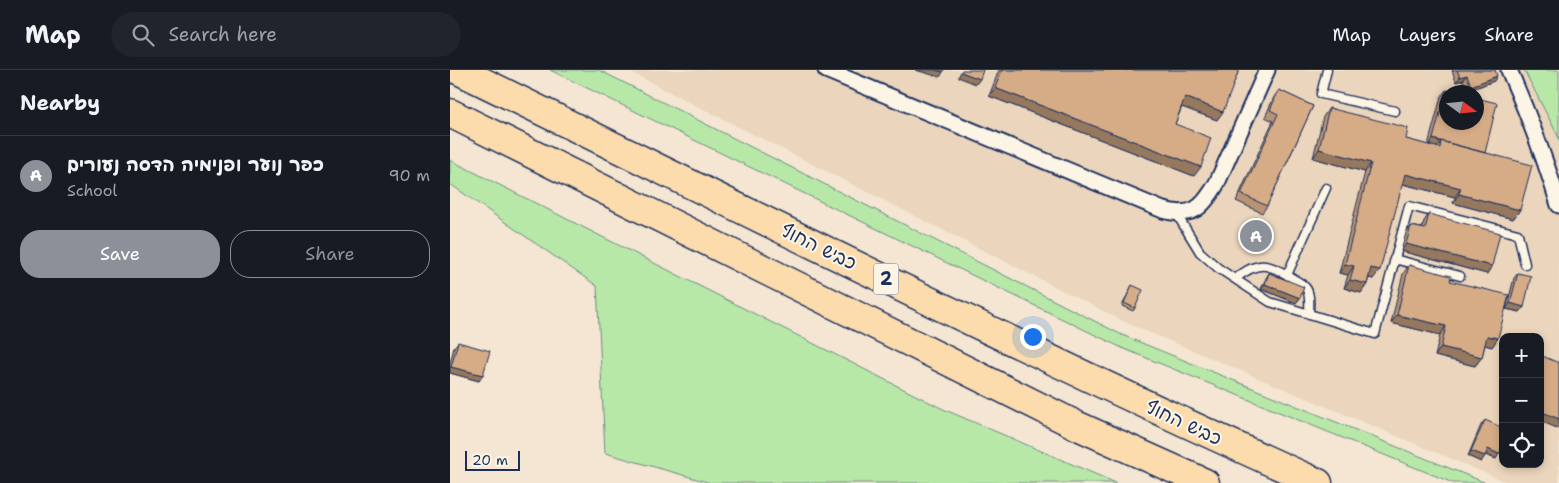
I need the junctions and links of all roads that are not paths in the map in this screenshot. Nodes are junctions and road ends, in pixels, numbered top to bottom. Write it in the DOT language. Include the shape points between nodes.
graph roads {
  1 [pos="458,70"];
  2 [pos="827,70"];
  3 [pos="1267,70"];
  4 [pos="1327,70"];
  5 [pos="1509,70"];
  6 [pos="1395,111"];
  7 [pos="450,113"];
  8 [pos="1326,188"];
  9 [pos="1559,205"];
  10 [pos="1176,213"];
  11 [pos="1394,259"];
  12 [pos="1525,264"];
  13 [pos="1286,275"];
  14 [pos="1460,276"];
  15 [pos="1235,279"];
  16 [pos="1309,314"];
  17 [pos="1205,483"];
  18 [pos="1318,483"];
  1 -- 18 [label="highway, כביש החוף / 2" via="1035,352"];
  2 -- 10 [label="street"];
  3 -- 10 [label="street" via="1208,199 1186,214"];
  4 -- 6 [label="lane" via="1321,94"];
  5 -- 9 [label="street" via="1534,130"];
  7 -- 17 [label="highway, 2" via="1078,426"];
  8 -- 13 [label="lane"];
  10 -- 15 [label="lane" via="1200,252"];
  11 -- 12 [label="lane" via="1408,206 1518,234"];
  11 -- 14 [label="lane"];
  11 -- 16 [label="lane" via="1375,334"];
  13 -- 15 [label="lane" via="1269,266 1259,265"];
  13 -- 16 [label="lane" via="1306,287"];
  15 -- 16 [label="lane" via="1270,302"];
}
